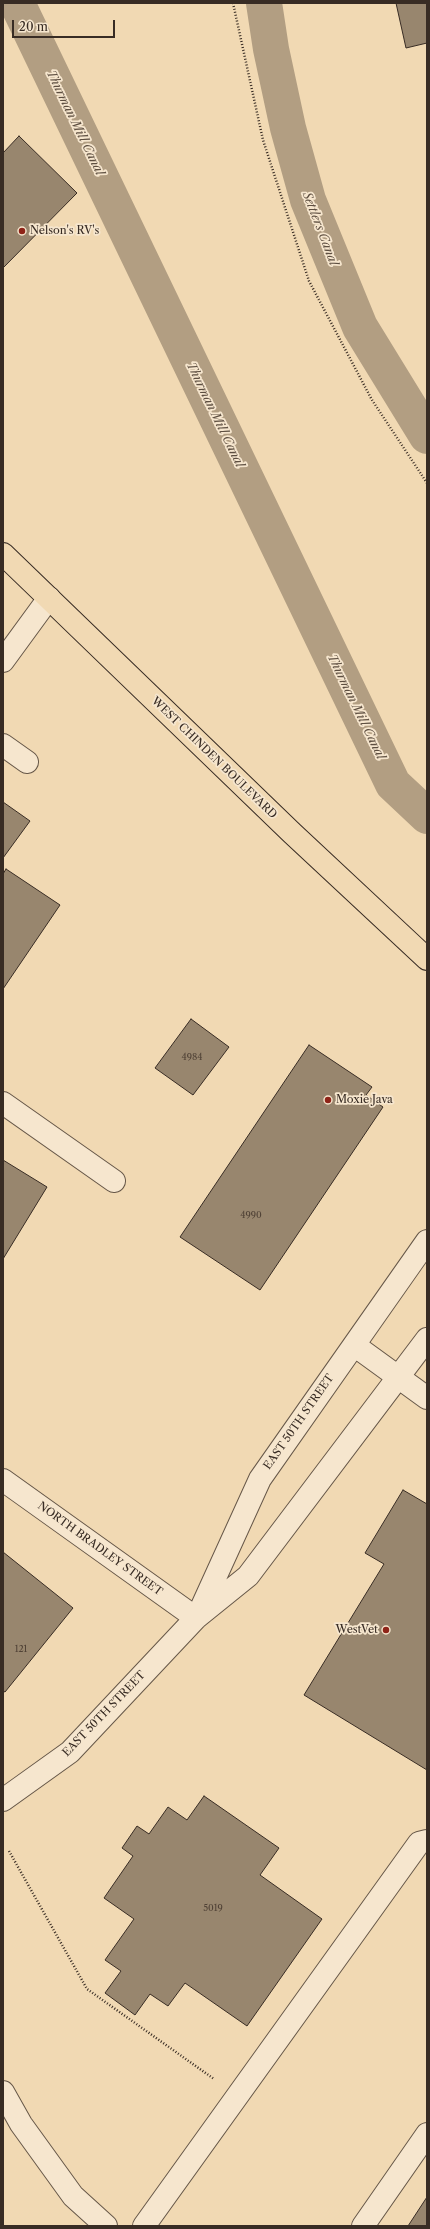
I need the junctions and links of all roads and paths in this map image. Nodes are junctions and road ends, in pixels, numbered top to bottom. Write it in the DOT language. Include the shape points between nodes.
graph roads {
  1 [pos="233,3"];
  2 [pos="427,484"];
  3 [pos="3,554"];
  4 [pos="49,598"];
  5 [pos="3,661"];
  6 [pos="3,745"];
  7 [pos="27,762"];
  8 [pos="427,959"];
  9 [pos="3,1103"];
  10 [pos="114,1181"];
  11 [pos="427,1241"];
  12 [pos="427,1339"];
  13 [pos="354,1345"];
  14 [pos="398,1378"];
  15 [pos="427,1398"];
  16 [pos="3,1480"];
  17 [pos="196,1618"];
  18 [pos="3,1800"];
  19 [pos="427,1841"];
  20 [pos="9,1851"];
  21 [pos="210,2086"];
  22 [pos="3,2092"];
  23 [pos="427,2134"];
  24 [pos="106,2226"];
  25 [pos="144,2226"];
  26 [pos="363,2226"];
  1 -- 2 [label="path" via="263,140 309,280 372,400"];
  3 -- 4 [label="main road, WEST CHINDEN BOULEVARD"];
  4 -- 5 [label="street"];
  4 -- 8 [label="main road, WEST CHINDEN BOULEVARD" via="292,833"];
  6 -- 7 [label="street"];
  9 -- 10 [label="street"];
  11 -- 13 [label="street, EAST 50TH STREET"];
  12 -- 14 [label="street, EAST 50TH STREET"];
  13 -- 14 [label="street"];
  13 -- 17 [label="street, EAST 50TH STREET" via="260,1479"];
  14 -- 15 [label="street"];
  14 -- 17 [label="street, EAST 50TH STREET" via="248,1576"];
  16 -- 17 [label="street, NORTH BRADLEY STREET"];
  17 -- 18 [label="street, EAST 50TH STREET" via="70,1752"];
  19 -- 25 [label="street" via="419,1843"];
  20 -- 21 [label="path" via="87,1989 214,2079"];
  22 -- 24 [label="street" via="21,2124 73,2196"];
  23 -- 26 [label="street"];
}
